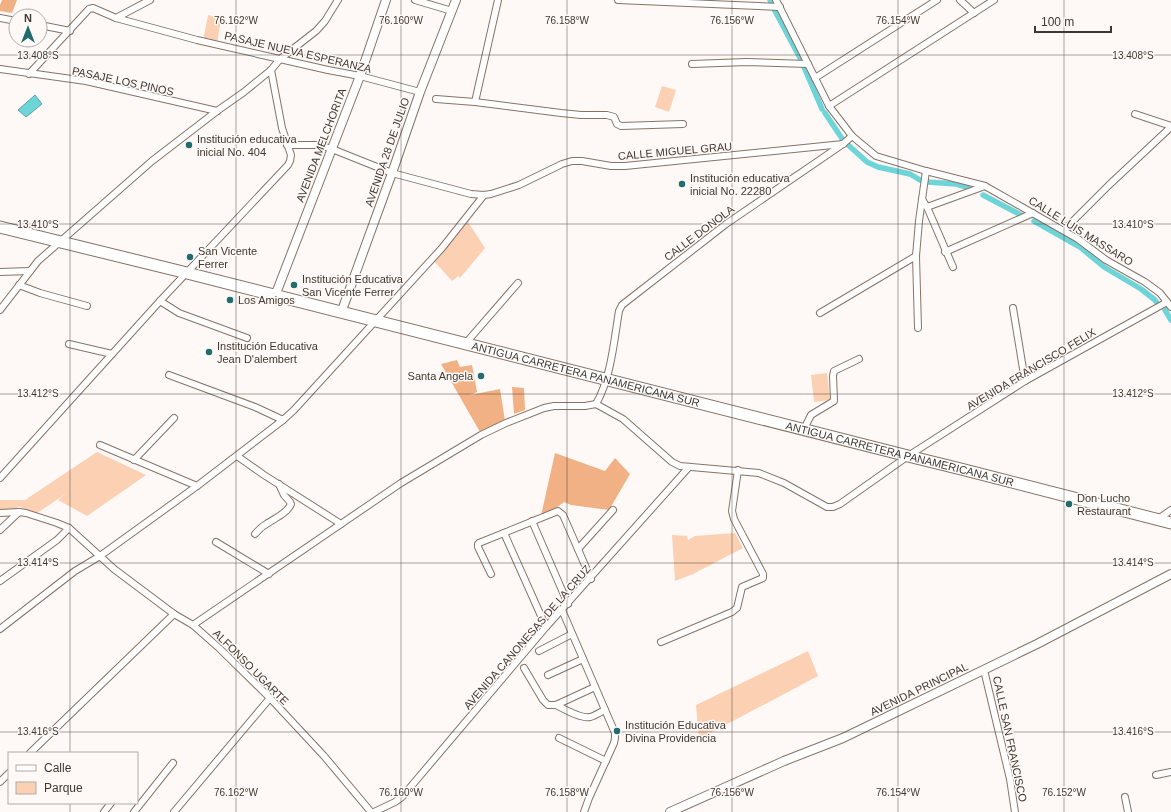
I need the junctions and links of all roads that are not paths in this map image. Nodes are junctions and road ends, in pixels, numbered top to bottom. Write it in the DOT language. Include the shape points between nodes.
graph roads {
  1 [pos="94,0"];
  2 [pos="150,0"];
  3 [pos="338,0"];
  4 [pos="386,0"];
  5 [pos="415,0"];
  6 [pos="456,0"];
  7 [pos="498,0"];
  8 [pos="618,0"];
  9 [pos="776,0"];
  10 [pos="937,0"];
  11 [pos="960,0"];
  12 [pos="994,0"];
  13 [pos="780,7"];
  14 [pos="91,8"];
  15 [pos="452,11"];
  16 [pos="974,13"];
  17 [pos="116,18"];
  18 [pos="48,27"];
  19 [pos="70,31"];
  20 [pos="280,59"];
  21 [pos="692,64"];
  22 [pos="808,64"];
  23 [pos="0,69"];
  24 [pos="271,70"];
  25 [pos="29,74"];
  26 [pos="360,76"];
  27 [pos="814,78"];
  28 [pos="420,92"];
  29 [pos="436,98"];
  30 [pos="475,102"];
  31 [pos="829,106"];
  32 [pos="217,111"];
  33 [pos="1135,114"];
  34 [pos="683,124"];
  35 [pos="1171,126"];
  36 [pos="852,136"];
  37 [pos="287,144"];
  38 [pos="843,144"];
  39 [pos="332,149"];
  40 [pos="926,171"];
  41 [pos="392,173"];
  42 [pos="985,186"];
  43 [pos="484,195"];
  44 [pos="922,199"];
  45 [pos="927,207"];
  46 [pos="1034,213"];
  47 [pos="0,227"];
  48 [pos="1064,230"];
  49 [pos="61,241"];
  50 [pos="945,252"];
  51 [pos="916,256"];
  52 [pos="953,267"];
  53 [pos="30,271"];
  54 [pos="0,272"];
  55 [pos="187,273"];
  56 [pos="518,283"];
  57 [pos="19,285"];
  58 [pos="275,296"];
  59 [pos="160,301"];
  60 [pos="1169,304"];
  61 [pos="87,306"];
  62 [pos="1013,308"];
  63 [pos="0,310"];
  64 [pos="341,312"];
  65 [pos="820,313"];
  66 [pos="375,321"];
  67 [pos="918,328"];
  68 [pos="247,338"];
  69 [pos="69,344"];
  70 [pos="465,344"];
  71 [pos="112,354"];
  72 [pos="859,359"];
  73 [pos="169,375"];
  74 [pos="607,380"];
  75 [pos="1025,381"];
  76 [pos="596,404"];
  77 [pos="174,418"];
  78 [pos="283,420"];
  79 [pos="804,430"];
  80 [pos="100,444"];
  81 [pos="237,456"];
  82 [pos="908,456"];
  83 [pos="134,460"];
  84 [pos="689,467"];
  85 [pos="738,470"];
  86 [pos="0,478"];
  87 [pos="279,484"];
  88 [pos="197,486"];
  89 [pos="613,510"];
  90 [pos="1171,510"];
  91 [pos="19,512"];
  92 [pos="0,513"];
  93 [pos="1157,520"];
  94 [pos="532,521"];
  95 [pos="1171,523"];
  96 [pos="341,524"];
  97 [pos="69,528"];
  98 [pos="0,530"];
  99 [pos="504,533"];
  100 [pos="255,534"];
  101 [pos="216,542"];
  102 [pos="578,549"];
  103 [pos="100,556"];
  104 [pos="269,574"];
  105 [pos="492,574"];
  106 [pos="1171,574"];
  107 [pos="590,579"];
  108 [pos="0,581"];
  109 [pos="568,604"];
  110 [pos="562,610"];
  111 [pos="174,614"];
  112 [pos="194,625"];
  113 [pos="546,627"];
  114 [pos="0,629"];
  115 [pos="572,634"];
  116 [pos="661,642"];
  117 [pos="539,651"];
  118 [pos="583,659"];
  119 [pos="524,668"];
  120 [pos="984,670"];
  121 [pos="548,675"];
  122 [pos="595,687"];
  123 [pos="270,698"];
  124 [pos="556,705"];
  125 [pos="605,710"];
  126 [pos="559,738"];
  127 [pos="31,752"];
  128 [pos="606,761"];
  129 [pos="173,763"];
  130 [pos="1171,772"];
  131 [pos="8,774"];
  132 [pos="1156,775"];
  133 [pos="0,782"];
  134 [pos="1124,797"];
  135 [pos="110,804"];
  136 [pos="104,812"];
  137 [pos="134,812"];
  138 [pos="174,812"];
  139 [pos="371,812"];
  140 [pos="374,812"];
  141 [pos="584,812"];
  142 [pos="670,812"];
  143 [pos="1015,812"];
  144 [pos="1128,812"];
  1 -- 14 [label="street"];
  2 -- 17 [label="street"];
  3 -- 20 [label="street" via="316,31"];
  4 -- 26 [label="main road, AVENIDA MELCHORITA"];
  5 -- 15 [label="street"];
  6 -- 15 [label="main road, AVENIDA 28 DE JULIO"];
  7 -- 30 [label="street"];
  8 -- 13 [label="street"];
  9 -- 13 [label="street, CALLE LUIS MASSARO"];
  10 -- 27 [label="street"];
  11 -- 16 [label="street"];
  12 -- 16 [label="street"];
  13 -- 22 [label="street, CALLE LUIS MASSARO"];
  14 -- 17 [label="street, PASAJE NUEVA ESPERANZA"];
  14 -- 19 [label="street"];
  15 -- 28 [label="main road, AVENIDA 28 DE JULIO"];
  16 -- 31 [label="street"];
  17 -- 20 [label="street, PASAJE NUEVA ESPERANZA"];
  18 -- 19 [label="street"];
  19 -- 25 [label="street"];
  20 -- 24 [label="street"];
  20 -- 26 [label="street, PASAJE NUEVA ESPERANZA"];
  21 -- 22 [label="street"];
  22 -- 27 [label="street, CALLE LUIS MASSARO"];
  23 -- 25 [label="street, PASAJE LOS PINOS"];
  24 -- 32 [label="street"];
  24 -- 37 [label="street"];
  25 -- 32 [label="street, PASAJE LOS PINOS" via="86,82"];
  26 -- 28 [label="street, PASAJE NUEVA ESPERANZA"];
  26 -- 39 [label="main road, AVENIDA MELCHORITA"];
  27 -- 31 [label="street, CALLE LUIS MASSARO"];
  28 -- 41 [label="main road, AVENIDA 28 DE JULIO"];
  29 -- 30 [label="street"];
  30 -- 34 [label="street" via="581,115 608,115 614,117 621,126"];
  31 -- 36 [label="street, CALLE LUIS MASSARO"];
  32 -- 49 [label="street" via="152,161"];
  33 -- 35 [label="street"];
  35 -- 48 [label="street"];
  36 -- 38 [label="street, CALLE DONOLA"];
  36 -- 40 [label="street, CALLE LUIS MASSARO" via="876,156"];
  37 -- 39 [label="street, CALLE MIGUEL GRAU" via="319,145"];
  37 -- 55 [label="street" via="291,155 288,165"];
  38 -- 43 [label="street, CALLE MIGUEL GRAU" via="625,166 572,161 519,185"];
  38 -- 74 [label="street, CALLE DONOLA" via="726,224 622,305"];
  39 -- 41 [label="street, CALLE MIGUEL GRAU"];
  39 -- 58 [label="main road, AVENIDA MELCHORITA"];
  40 -- 42 [label="street, CALLE LUIS MASSARO"];
  40 -- 44 [label="street"];
  41 -- 43 [label="street, CALLE MIGUEL GRAU" via="471,194"];
  41 -- 64 [label="main road, AVENIDA 28 DE JULIO"];
  42 -- 45 [label="street"];
  42 -- 46 [label="street, CALLE LUIS MASSARO"];
  43 -- 66 [label="street" via="442,248"];
  44 -- 45 [label="street"];
  44 -- 51 [label="street"];
  45 -- 50 [label="street"];
  46 -- 48 [label="street, CALLE LUIS MASSARO"];
  46 -- 50 [label="street"];
  47 -- 49 [label="highway, ANTIGUA CARRETERA PANAMERICANA SUR"];
  48 -- 60 [label="street, CALLE LUIS MASSARO" via="1106,260 1160,293"];
  49 -- 53 [label="street"];
  49 -- 55 [label="highway, ANTIGUA CARRETERA PANAMERICANA SUR"];
  50 -- 52 [label="street"];
  51 -- 65 [label="street"];
  51 -- 67 [label="street"];
  53 -- 54 [label="street"];
  53 -- 57 [label="street"];
  55 -- 58 [label="highway, ANTIGUA CARRETERA PANAMERICANA SUR"];
  55 -- 59 [label="street"];
  56 -- 70 [label="street"];
  57 -- 61 [label="street"];
  57 -- 63 [label="street"];
  58 -- 64 [label="highway, ANTIGUA CARRETERA PANAMERICANA SUR"];
  59 -- 68 [label="street" via="179,313"];
  59 -- 71 [label="street"];
  60 -- 75 [label="street, AVENIDA FRANCISCO FELIX"];
  62 -- 75 [label="street"];
  64 -- 66 [label="highway, ANTIGUA CARRETERA PANAMERICANA SUR"];
  66 -- 70 [label="highway, ANTIGUA CARRETERA PANAMERICANA SUR"];
  66 -- 78 [label="street"];
  69 -- 71 [label="street"];
  70 -- 74 [label="highway, ANTIGUA CARRETERA PANAMERICANA SUR"];
  71 -- 86 [label="street"];
  72 -- 79 [label="street" via="834,371 834,401 811,415"];
  73 -- 78 [label="street"];
  74 -- 76 [label="street, CALLE DONOLA"];
  74 -- 79 [label="highway, ANTIGUA CARRETERA PANAMERICANA SUR"];
  75 -- 82 [label="street, AVENIDA FRANCISCO FELIX"];
  76 -- 84 [label="street" via="623,419 672,462"];
  76 -- 96 [label="street" via="544,408 506,423 401,483"];
  77 -- 83 [label="street"];
  78 -- 81 [label="street"];
  79 -- 82 [label="highway, ANTIGUA CARRETERA PANAMERICANA SUR"];
  80 -- 83 [label="street"];
  81 -- 87 [label="street"];
  81 -- 88 [label="street"];
  82 -- 85 [label="street, AVENIDA FRANCISCO FELIX" via="833,508 784,483 759,473"];
  82 -- 93 [label="highway, ANTIGUA CARRETERA PANAMERICANA SUR"];
  83 -- 88 [label="street"];
  84 -- 85 [label="street"];
  84 -- 107 [label="street, AVENIDA CANONESAS DE LA CRUZ"];
  85 -- 116 [label="street" via="732,511 734,520 763,578 742,588 737,608 732,612"];
  87 -- 96 [label="street"];
  87 -- 100 [label="street" via="291,504 290,507"];
  88 -- 103 [label="street"];
  89 -- 102 [label="street"];
  90 -- 93 [label="street"];
  91 -- 92 [label="street"];
  91 -- 97 [label="street"];
  91 -- 98 [label="street"];
  93 -- 95 [label="highway, ANTIGUA CARRETERA PANAMERICANA SUR"];
  94 -- 99 [label="street"];
  94 -- 102 [label="street" via="556,511 560,512"];
  94 -- 109 [label="street"];
  96 -- 104 [label="street"];
  97 -- 103 [label="street, ALFONSO UGARTE"];
  97 -- 108 [label="street" via="57,540"];
  99 -- 105 [label="street" via="478,544"];
  99 -- 113 [label="street"];
  101 -- 104 [label="street"];
  102 -- 107 [label="street"];
  103 -- 111 [label="street, ALFONSO UGARTE"];
  103 -- 114 [label="street" via="75,571"];
  104 -- 112 [label="street"];
  106 -- 120 [label="main road, AVENIDA PRINCIPAL"];
  107 -- 109 [label="street, AVENIDA CANONESAS DE LA CRUZ"];
  109 -- 110 [label="street, AVENIDA CANONESAS DE LA CRUZ"];
  110 -- 113 [label="street, AVENIDA CANONESAS DE LA CRUZ"];
  110 -- 115 [label="street"];
  111 -- 112 [label="street, ALFONSO UGARTE"];
  111 -- 127 [label="street"];
  112 -- 123 [label="street, ALFONSO UGARTE"];
  113 -- 140 [label="street, AVENIDA CANONESAS DE LA CRUZ" via="402,797"];
  115 -- 117 [label="street"];
  115 -- 118 [label="street"];
  118 -- 121 [label="street"];
  118 -- 122 [label="street"];
  119 -- 124 [label="street" via="546,703"];
  120 -- 142 [label="main road, AVENIDA PRINCIPAL" via="843,738 784,761"];
  120 -- 143 [label="street, CALLE SAN FRANCISCO" via="1010,779"];
  122 -- 124 [label="street"];
  122 -- 125 [label="street"];
  123 -- 138 [label="street"];
  123 -- 139 [label="street, ALFONSO UGARTE"];
  124 -- 125 [label="street" via="586,717"];
  125 -- 128 [label="street" via="615,733"];
  126 -- 128 [label="street"];
  128 -- 141 [label="street"];
  129 -- 137 [label="street"];
  130 -- 132 [label="street"];
  131 -- 133 [label="street"];
  134 -- 144 [label="street"];
  135 -- 136 [label="street"];
}
